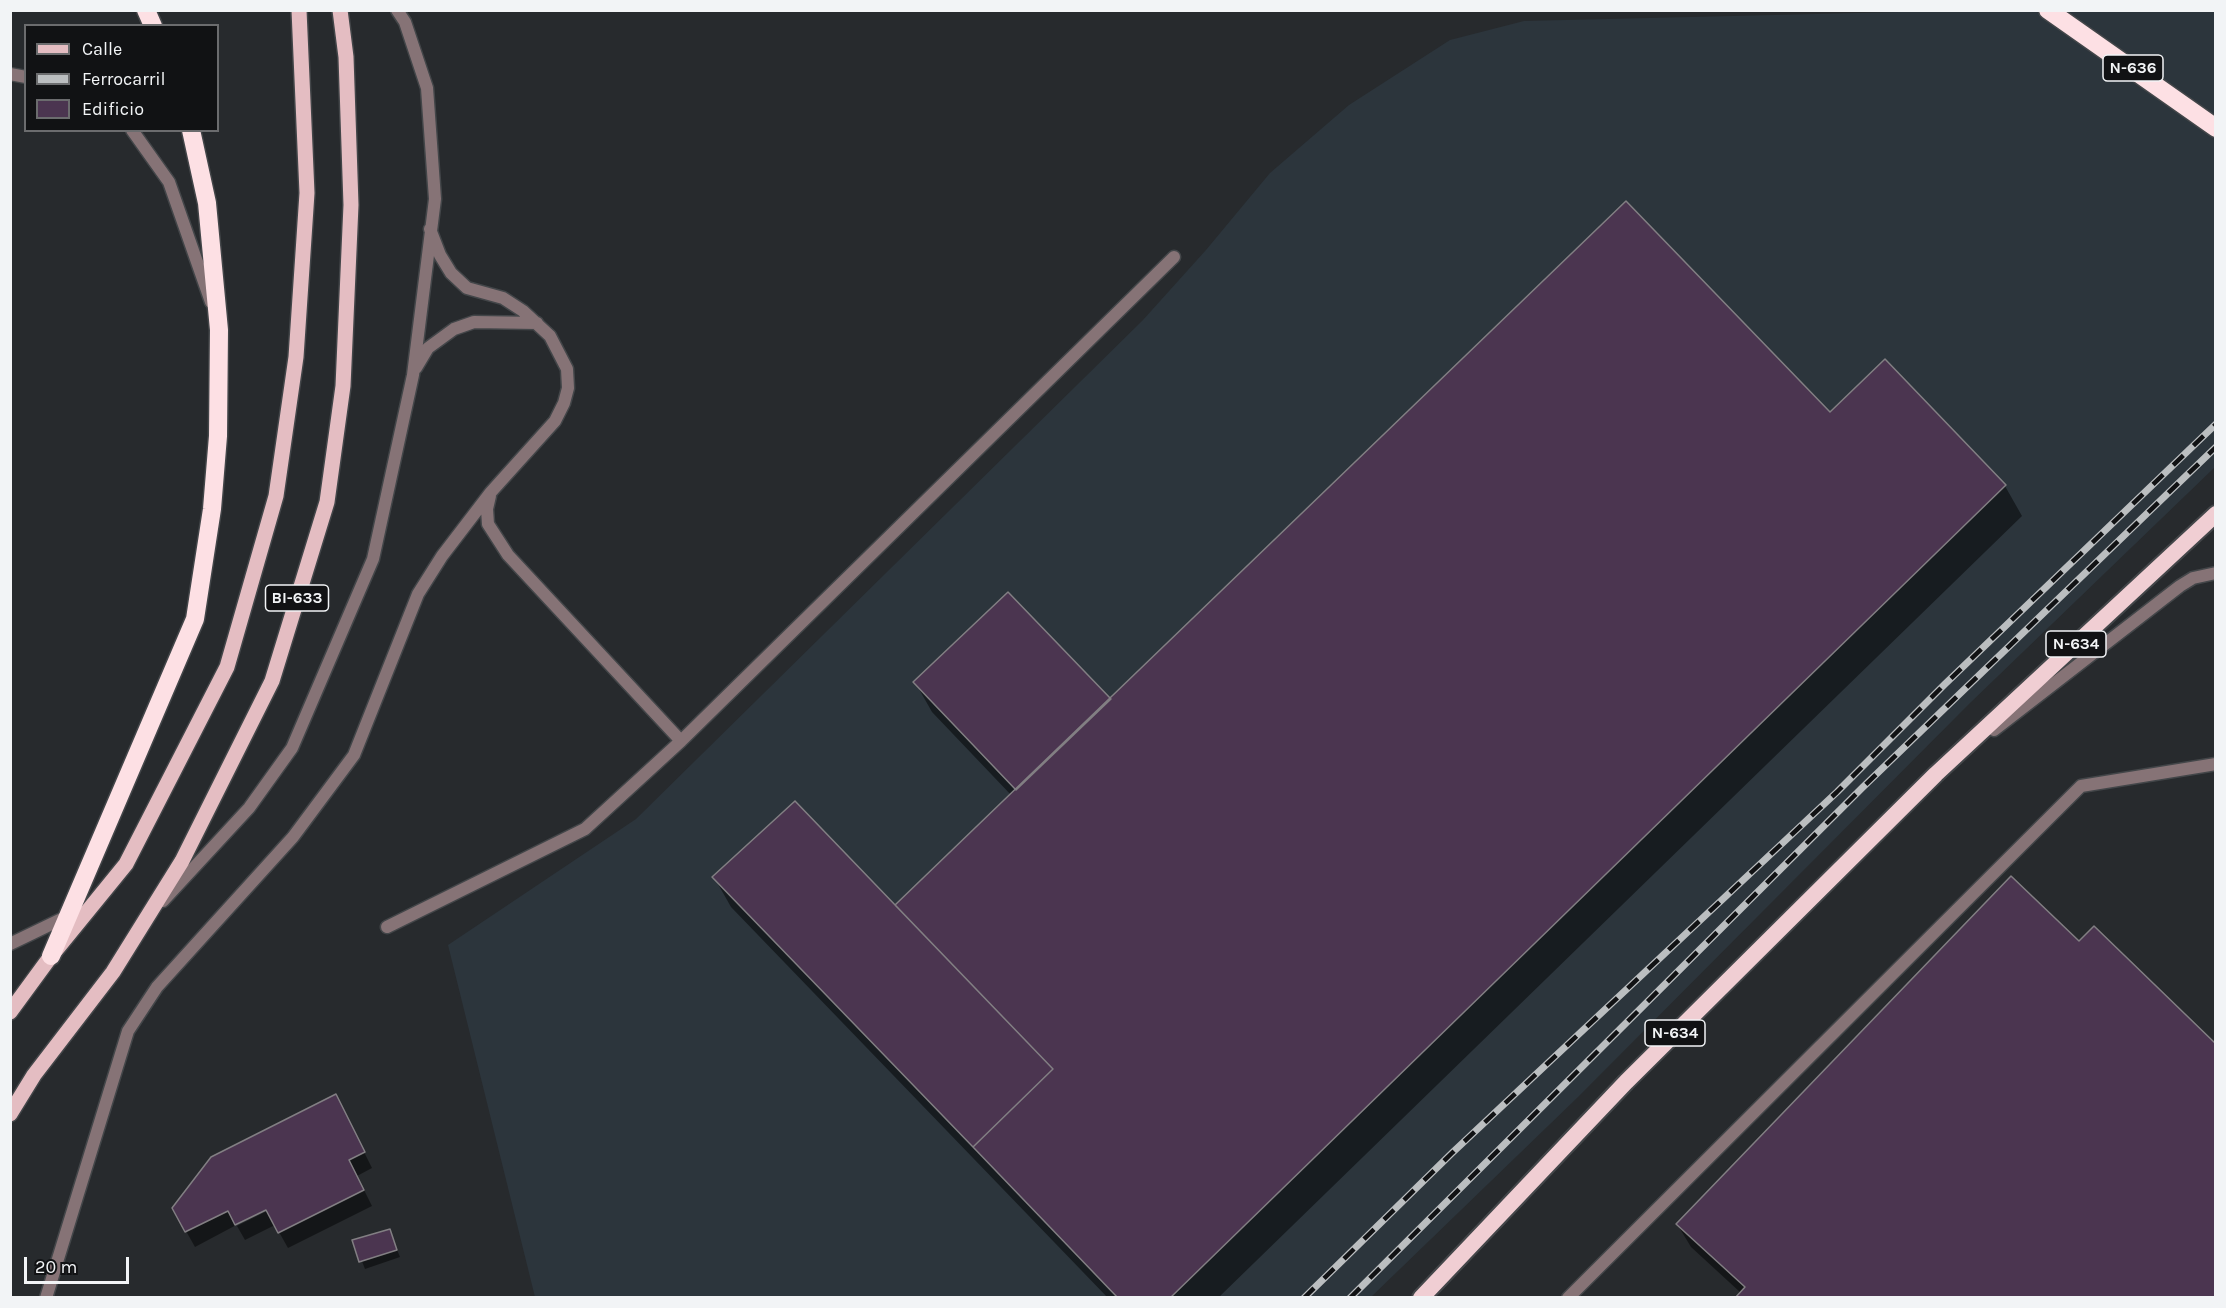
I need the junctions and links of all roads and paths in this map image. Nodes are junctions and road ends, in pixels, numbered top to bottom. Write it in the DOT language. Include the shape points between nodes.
graph roads {
  1 [pos="146,10"];
  2 [pos="298,10"];
  3 [pos="340,10"];
  4 [pos="398,10"];
  5 [pos="2048,10"];
  6 [pos="152,24"];
  7 [pos="2216,128"];
  8 [pos="133,132"];
  9 [pos="191,132"];
  10 [pos="430,229"];
  11 [pos="1174,257"];
  12 [pos="537,323"];
  13 [pos="219,330"];
  14 [pos="412,375"];
  15 [pos="491,492"];
  16 [pos="2216,514"];
  17 [pos="2216,573"];
  18 [pos="681,741"];
  19 [pos="2216,764"];
  20 [pos="1936,774"];
  21 [pos="69,916"];
  22 [pos="146,919"];
  23 [pos="387,927"];
  24 [pos="10,944"];
  25 [pos="51,956"];
  26 [pos="10,1012"];
  27 [pos="10,1114"];
  28 [pos="46,1298"];
  29 [pos="1421,1298"];
  30 [pos="1568,1298"];
  1 -- 6 [label="highway"];
  2 -- 25 [label="main road, BI-633" via="307,193 296,357 276,496 227,667 126,864"];
  3 -- 22 [label="main road, BI-633" via="346,57 351,205 343,386 327,502 272,681 182,861"];
  4 -- 10 [label="street" via="427,88 435,199"];
  5 -- 7 [label="highway, N-636"];
  8 -- 13 [label="street" via="169,182"];
  9 -- 13 [label="highway" via="207,203"];
  10 -- 12 [label="street" via="440,255 466,288 502,298"];
  10 -- 14 [label="street"];
  11 -- 18 [label="street"];
  12 -- 14 [label="street" via="474,322 454,329 428,348"];
  12 -- 15 [label="street" via="560,352 567,369 568,388 555,421"];
  13 -- 21 [label="highway" via="218,436 212,509 195,619"];
  14 -- 22 [label="street" via="373,559 292,748 249,808"];
  15 -- 18 [label="street" via="488,524 508,555"];
  15 -- 28 [label="street" via="418,594 354,754 293,837 157,987 128,1031"];
  16 -- 20 [label="highway, N-634"];
  17 -- 20 [label="street" via="2193,578 2180,586"];
  18 -- 23 [label="street" via="585,829"];
  19 -- 30 [label="street" via="2081,786"];
  20 -- 29 [label="highway, N-634" via="1626,1082"];
  21 -- 24 [label="street"];
  21 -- 25 [label="highway"];
  22 -- 27 [label="main road, BI-633" via="113,972 34,1075"];
  25 -- 26 [label="main road, BI-633"];
}
